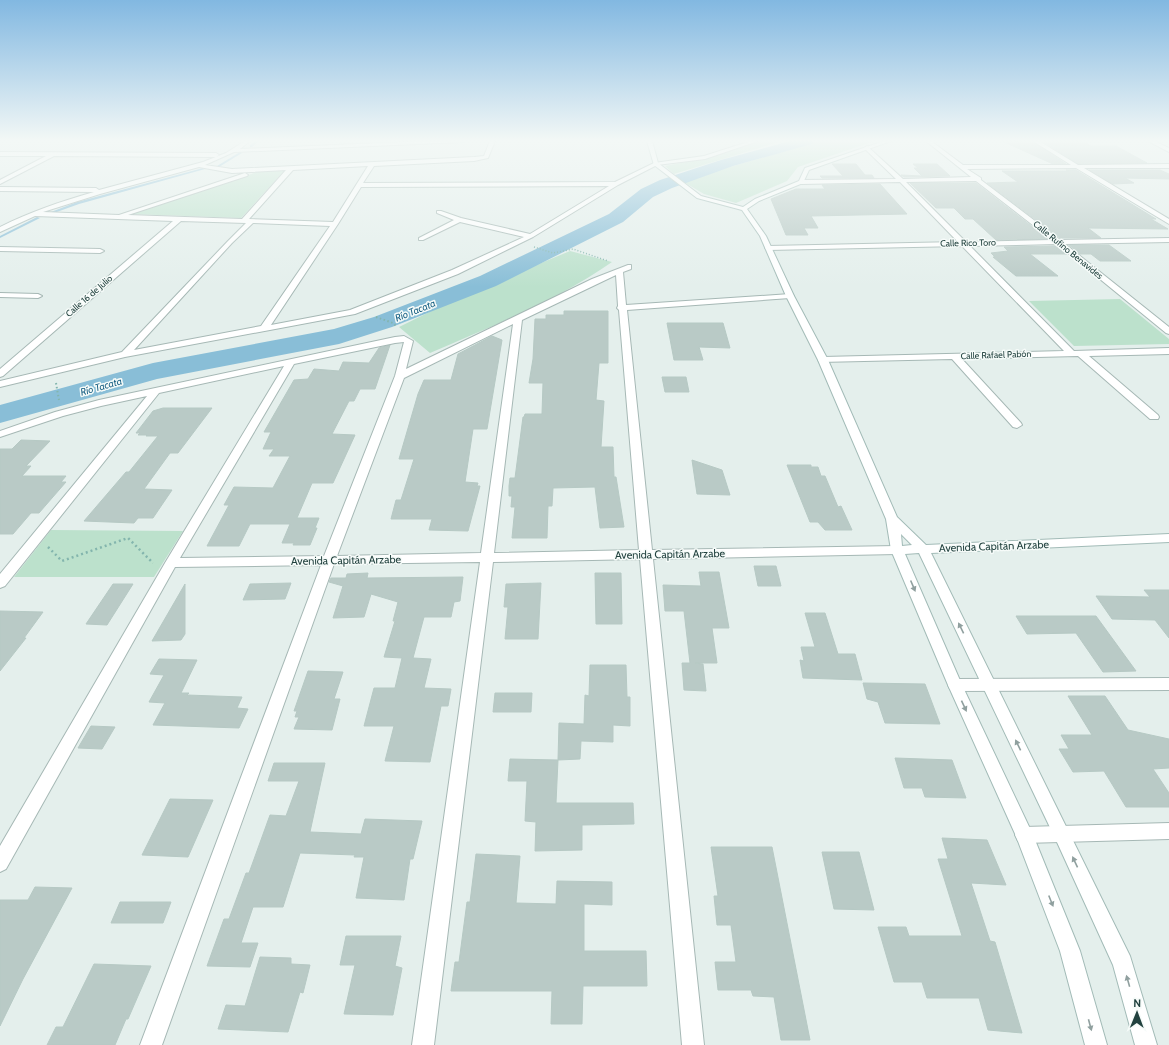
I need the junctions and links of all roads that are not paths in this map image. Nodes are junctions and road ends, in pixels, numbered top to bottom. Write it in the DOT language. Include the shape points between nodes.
graph roads {
  1 [pos="84,190"];
  2 [pos="109,190"];
  3 [pos="199,190"];
  4 [pos="272,190"];
  5 [pos="356,190"];
  6 [pos="607,190"];
  7 [pos="689,190"];
  8 [pos="782,190"];
  9 [pos="911,190"];
  10 [pos="991,190"];
  11 [pos="1117,190"];
  12 [pos="744,209"];
  13 [pos="438,212"];
  14 [pos="34,214"];
  15 [pos="114,217"];
  16 [pos="179,219"];
  17 [pos="459,220"];
  18 [pos="244,221"];
  19 [pos="252,221"];
  20 [pos="0,222"];
  21 [pos="14,222"];
  22 [pos="1169,222"];
  23 [pos="335,224"];
  24 [pos="0,230"];
  25 [pos="531,236"];
  26 [pos="421,239"];
  27 [pos="1169,240"];
  28 [pos="1058,242"];
  29 [pos="964,243"];
  30 [pos="0,248"];
  31 [pos="768,248"];
  32 [pos="100,251"];
  33 [pos="0,295"];
  34 [pos="38,296"];
  35 [pos="790,296"];
  36 [pos="622,308"];
  37 [pos="518,318"];
  38 [pos="264,328"];
  39 [pos="1169,331"];
  40 [pos="1169,351"];
  41 [pos="1076,353"];
  42 [pos="125,354"];
  43 [pos="955,356"];
  44 [pos="823,360"];
  45 [pos="291,362"];
  46 [pos="0,374"];
  47 [pos="400,376"];
  48 [pos="0,384"];
  49 [pos="156,391"];
  50 [pos="1154,417"];
  51 [pos="1017,426"];
  52 [pos="0,434"];
  53 [pos="892,519"];
  54 [pos="1169,538"];
  55 [pos="923,548"];
  56 [pos="897,550"];
  57 [pos="647,555"];
  58 [pos="487,558"];
  59 [pos="329,560"];
  60 [pos="0,565"];
  61 [pos="14,565"];
  62 [pos="168,569"];
  63 [pos="0,583"];
  64 [pos="1169,684"];
  65 [pos="955,685"];
  66 [pos="989,686"];
  67 [pos="1169,831"];
  68 [pos="1062,834"];
  69 [pos="1024,835"];
  70 [pos="0,864"];
  71 [pos="151,1045"];
  72 [pos="423,1045"];
  73 [pos="693,1045"];
  74 [pos="1096,1045"];
  75 [pos="1146,1045"];
  1 -- 2 [label="street"];
  2 -- 14 [label="street"];
  3 -- 15 [label="street"];
  4 -- 18 [label="street"];
  5 -- 23 [label="street"];
  6 -- 25 [label="street"];
  7 -- 12 [label="street" via="699,197"];
  8 -- 12 [label="street" via="757,200"];
  9 -- 29 [label="street"];
  10 -- 28 [label="street, Calle Rufino Benavides"];
  11 -- 22 [label="street"];
  12 -- 31 [label="street"];
  13 -- 17 [label="street"];
  14 -- 15 [label="street"];
  14 -- 21 [label="street"];
  15 -- 16 [label="street"];
  16 -- 18 [label="street"];
  16 -- 46 [label="street, Calle 16 de Julio"];
  17 -- 25 [label="street"];
  17 -- 26 [label="street"];
  18 -- 19 [label="street"];
  19 -- 23 [label="street"];
  19 -- 42 [label="street"];
  20 -- 21 [label="street"];
  21 -- 24 [label="street"];
  23 -- 38 [label="street"];
  25 -- 38 [label="street" via="455,272 352,312"];
  27 -- 28 [label="street, Calle Rico Toro"];
  28 -- 29 [label="street, Calle Rico Toro"];
  28 -- 39 [label="street, Calle Rufino Benavides"];
  29 -- 31 [label="street, Calle Rico Toro"];
  29 -- 41 [label="street"];
  30 -- 32 [label="street"];
  31 -- 35 [label="street"];
  33 -- 34 [label="street"];
  35 -- 36 [label="street"];
  35 -- 44 [label="street"];
  36 -- 37 [label="street" via="623,269"];
  36 -- 57 [label="street"];
  37 -- 47 [label="street"];
  37 -- 58 [label="street"];
  38 -- 42 [label="street"];
  40 -- 41 [label="street, Calle Rafael Pabón"];
  41 -- 43 [label="street, Calle Rafael Pabón"];
  41 -- 50 [label="street"];
  42 -- 48 [label="street"];
  43 -- 44 [label="street, Calle Rafael Pabón"];
  43 -- 51 [label="street"];
  44 -- 53 [label="street"];
  45 -- 47 [label="street" via="404,340 409,341"];
  45 -- 49 [label="street"];
  45 -- 62 [label="street"];
  47 -- 59 [label="street"];
  49 -- 52 [label="street" via="59,414"];
  49 -- 61 [label="street"];
  53 -- 55 [label="street"];
  53 -- 56 [label="street"];
  54 -- 55 [label="street, Avenida Capitán Arzabe"];
  55 -- 56 [label="street, Avenida Capitán Arzabe"];
  66 -- 55 [label="street, one-way"];
  56 -- 57 [label="street, Avenida Capitán Arzabe"];
  56 -- 65 [label="street, one-way"];
  57 -- 58 [label="street, Avenida Capitán Arzabe"];
  57 -- 73 [label="street"];
  58 -- 59 [label="street, Avenida Capitán Arzabe"];
  58 -- 72 [label="street"];
  59 -- 62 [label="street, Avenida Capitán Arzabe"];
  59 -- 71 [label="street"];
  60 -- 61 [label="street"];
  61 -- 63 [label="street"];
  62 -- 70 [label="street"];
  64 -- 66 [label="street"];
  65 -- 66 [label="street"];
  65 -- 69 [label="street, one-way"];
  68 -- 66 [label="street, one-way"];
  67 -- 68 [label="street"];
  68 -- 69 [label="street"];
  75 -- 68 [label="street, one-way" via="1123,963"];
  69 -- 74 [label="street, one-way" via="1070,951"];
}
